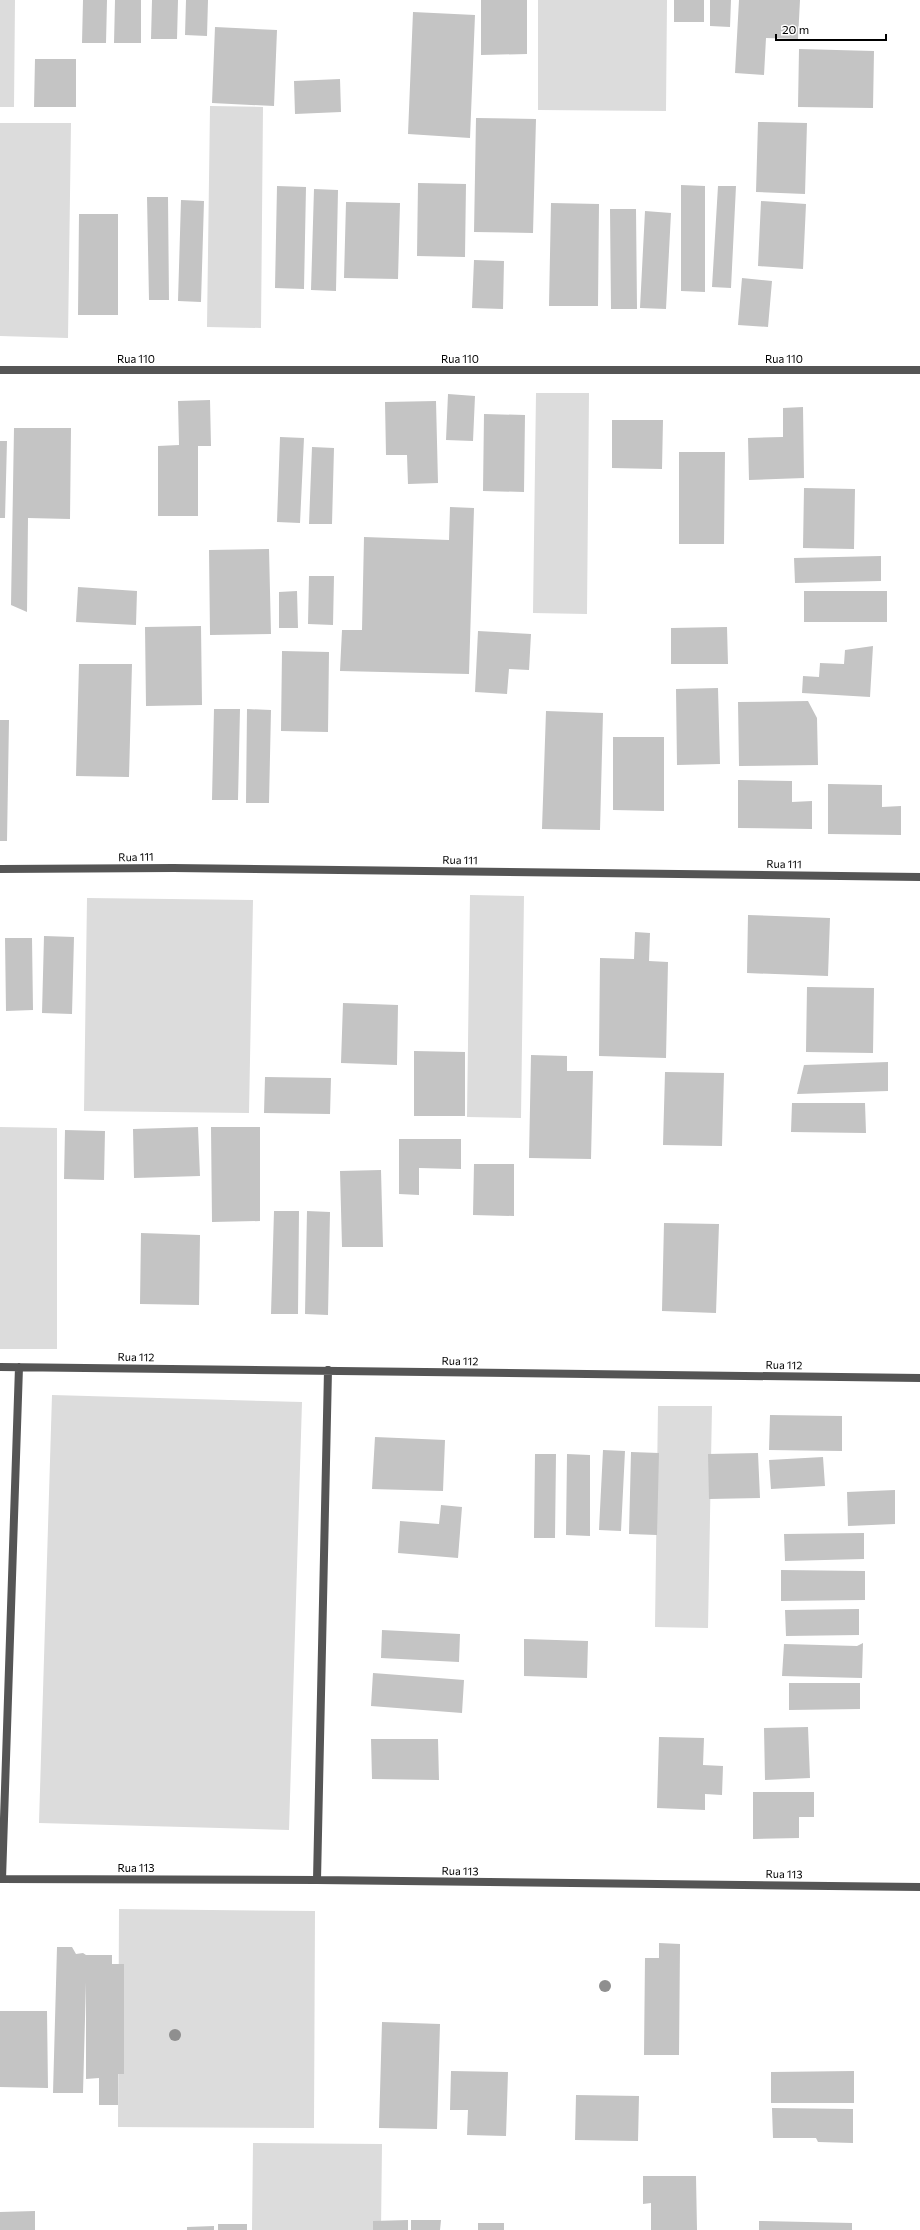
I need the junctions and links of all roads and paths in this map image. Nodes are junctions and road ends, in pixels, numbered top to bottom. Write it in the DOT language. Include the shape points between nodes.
graph roads {
  1 [pos="0,370"];
  2 [pos="920,370"];
  3 [pos="0,869"];
  4 [pos="920,877"];
  5 [pos="0,1367"];
  6 [pos="19,1367"];
  7 [pos="328,1370"];
  8 [pos="920,1378"];
  9 [pos="1,1879"];
  10 [pos="317,1880"];
  11 [pos="920,1887"];
  1 -- 2 [label="street, Rua 110"];
  3 -- 4 [label="street, Rua 111" via="173,868"];
  5 -- 6 [label="street, Rua 112"];
  6 -- 7 [label="street, Rua 112"];
  6 -- 9 [label="street"];
  7 -- 8 [label="street, Rua 112"];
  7 -- 10 [label="street"];
  9 -- 10 [label="street, Rua 113"];
  10 -- 11 [label="street, Rua 113"];
}
